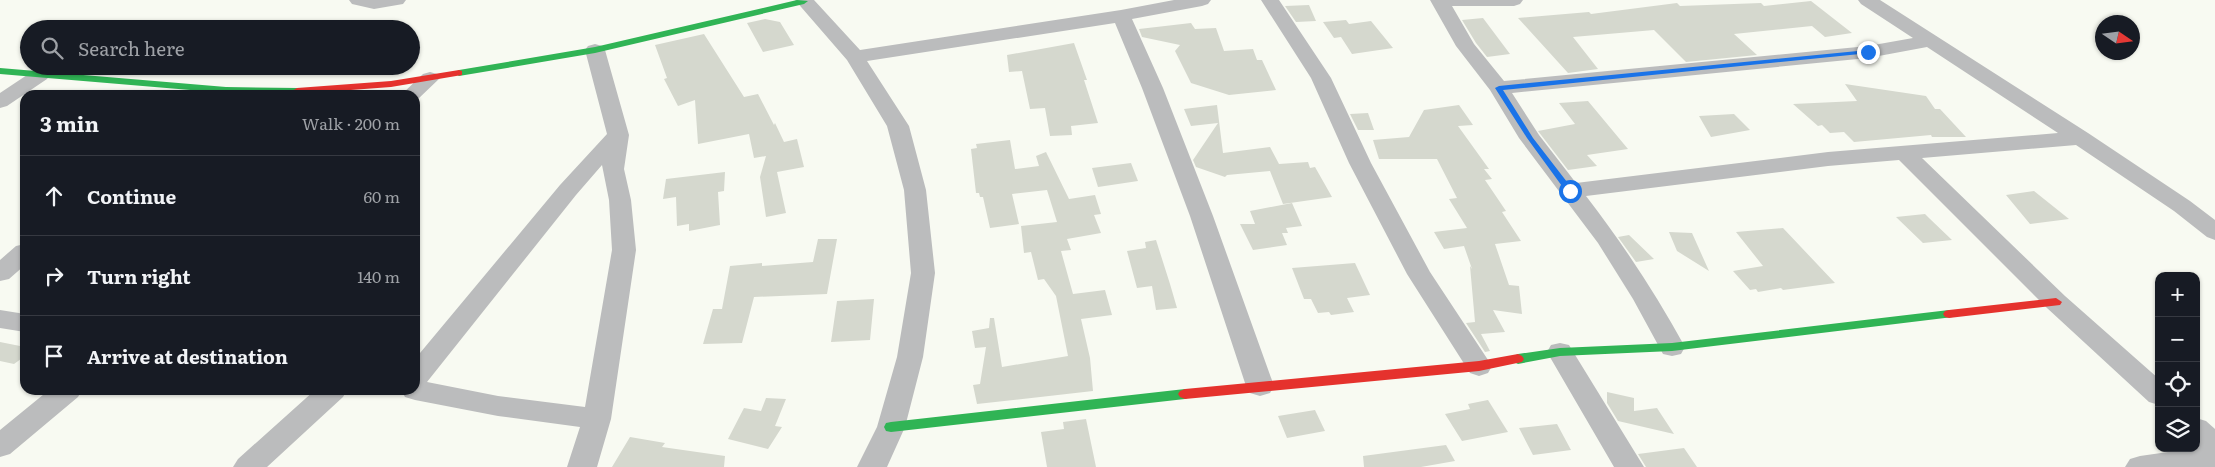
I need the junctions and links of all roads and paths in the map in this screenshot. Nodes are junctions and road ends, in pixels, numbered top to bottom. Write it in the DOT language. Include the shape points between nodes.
graph roads {
  1 [pos="358,0"];
  2 [pos="397,0"];
  3 [pos="804,0"];
  4 [pos="1202,0"];
  5 [pos="1270,0"];
  6 [pos="1439,0"];
  7 [pos="1514,0"];
  8 [pos="1867,0"];
  9 [pos="1121,16"];
  10 [pos="1930,41"];
  11 [pos="595,50"];
  12 [pos="855,57"];
  13 [pos="0,71"];
  14 [pos="20,73"];
  15 [pos="40,75"];
  16 [pos="430,78"];
  17 [pos="1499,88"];
  18 [pos="192,90"];
  19 [pos="320,90"];
  20 [pos="417,90"];
  21 [pos="0,102"];
  22 [pos="618,135"];
  23 [pos="2080,138"];
  24 [pos="1905,153"];
  25 [pos="1570,191"];
  26 [pos="2215,232"];
  27 [pos="20,256"];
  28 [pos="0,273"];
  29 [pos="2056,302"];
  30 [pos="0,319"];
  31 [pos="20,322"];
  32 [pos="1672,347"];
  33 [pos="1560,352"];
  34 [pos="1479,366"];
  35 [pos="420,372"];
  36 [pos="1260,386"];
  37 [pos="420,391"];
  38 [pos="2155,391"];
  39 [pos="62,395"];
  40 [pos="327,395"];
  41 [pos="598,419"];
  42 [pos="891,428"];
  43 [pos="2200,433"];
  44 [pos="0,446"];
  45 [pos="2215,446"];
  46 [pos="2215,456"];
  47 [pos="248,467"];
  48 [pos="582,467"];
  49 [pos="872,467"];
  50 [pos="1629,467"];
  51 [pos="2140,467"];
  1 -- 2 [label="street" via="374,3"];
  3 -- 11 [label="street"];
  3 -- 12 [label="street"];
  4 -- 9 [label="street"];
  5 -- 34 [label="street" via="1321,78 1360,163 1418,274"];
  6 -- 7 [label="street"];
  6 -- 17 [label="street" via="1466,46"];
  8 -- 10 [label="street"];
  9 -- 12 [label="street"];
  9 -- 36 [label="street" via="1193,193"];
  10 -- 17 [label="street" via="1868,52"];
  10 -- 23 [label="street"];
  11 -- 16 [label="street"];
  11 -- 22 [label="street"];
  12 -- 42 [label="street" via="898,126 916,190 923,274 910,357"];
  13 -- 14 [label="street"];
  15 -- 18 [label="street"];
  15 -- 21 [label="street"];
  16 -- 19 [label="street"];
  16 -- 20 [label="street"];
  17 -- 25 [label="street" via="1530,138"];
  22 -- 35 [label="street" via="568,190"];
  22 -- 41 [label="street" via="612,169 620,200 624,250"];
  23 -- 24 [label="street"];
  23 -- 26 [label="street"];
  24 -- 25 [label="street" via="1828,159"];
  24 -- 29 [label="street"];
  25 -- 32 [label="street" via="1645,297"];
  27 -- 28 [label="street"];
  29 -- 32 [label="street"];
  29 -- 38 [label="street"];
  30 -- 31 [label="street"];
  32 -- 33 [label="street"];
  33 -- 34 [label="street"];
  33 -- 50 [label="street"];
  34 -- 36 [label="street"];
  36 -- 42 [label="street"];
  37 -- 41 [label="street" via="498,406"];
  39 -- 44 [label="street"];
  40 -- 47 [label="street"];
  41 -- 48 [label="street"];
  42 -- 49 [label="street"];
  43 -- 45 [label="street"];
  46 -- 51 [label="street"];
}
